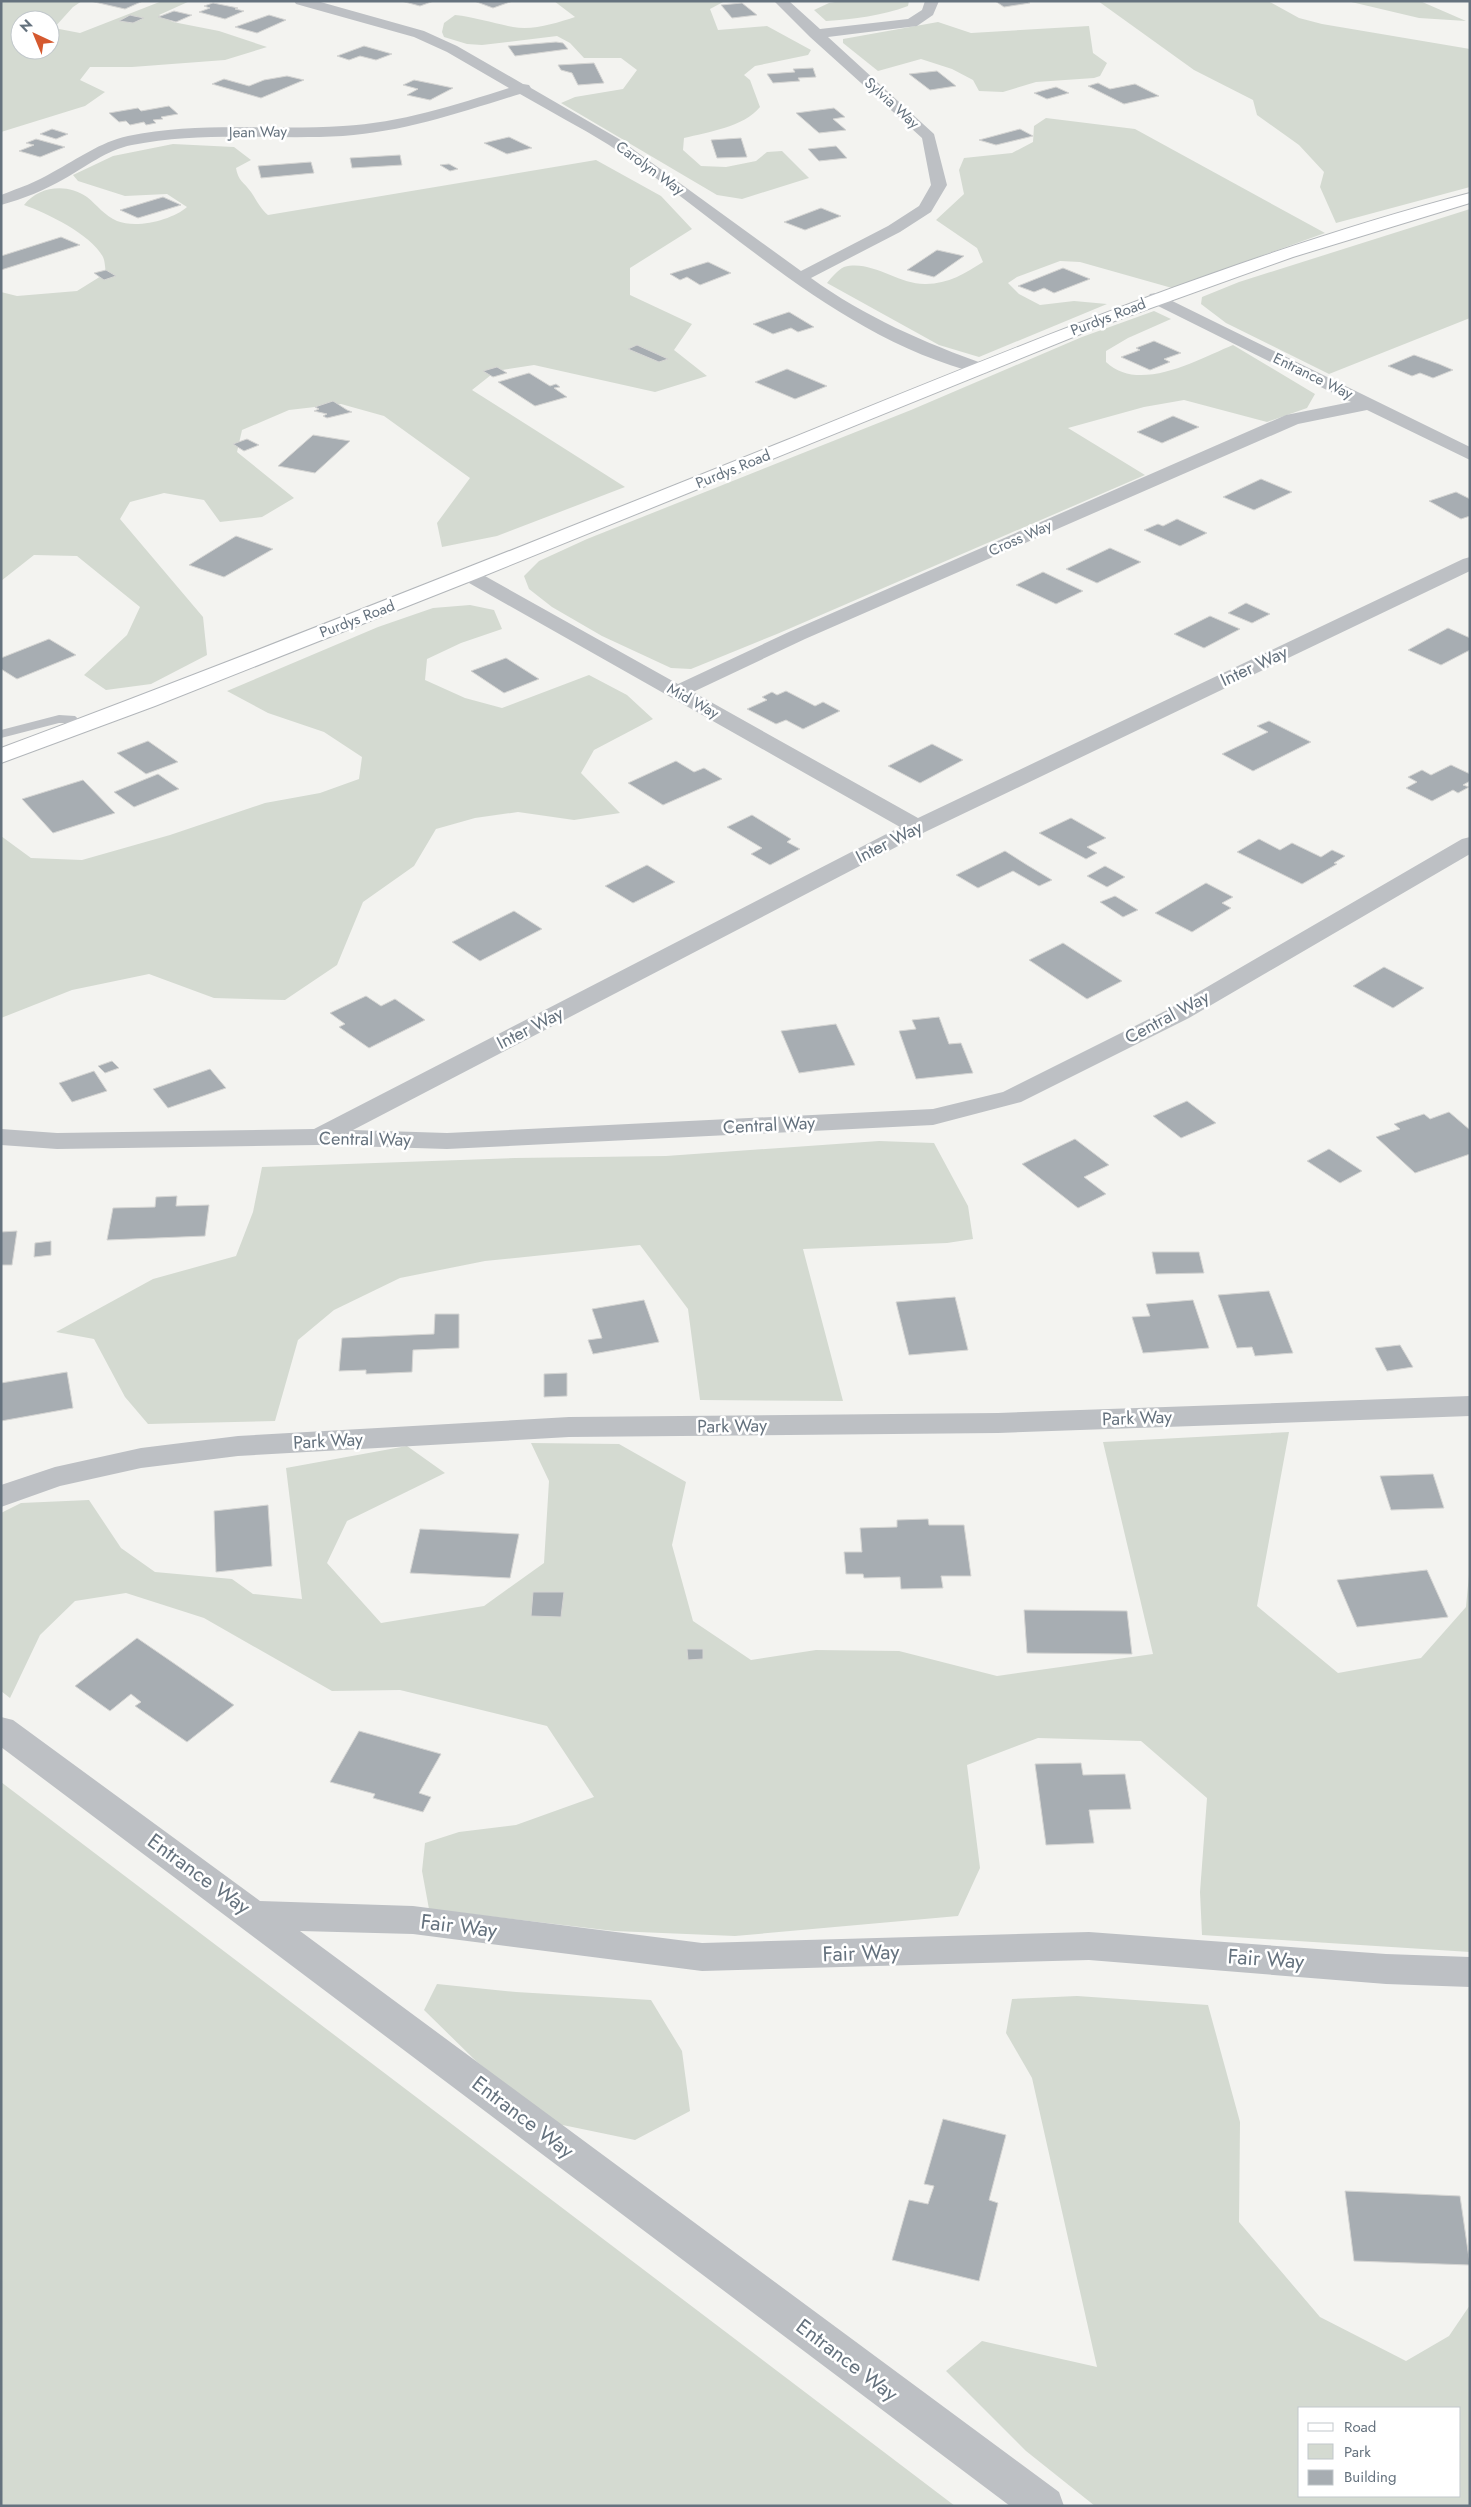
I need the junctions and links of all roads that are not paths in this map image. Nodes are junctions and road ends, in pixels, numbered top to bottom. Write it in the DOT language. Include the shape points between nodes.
graph roads {
  1 [pos="782,1"];
  2 [pos="932,1"];
  3 [pos="313,3"];
  4 [pos="815,34"];
  5 [pos="524,88"];
  6 [pos="1470,198"];
  7 [pos="1,200"];
  8 [pos="799,278"];
  9 [pos="1156,298"];
  10 [pos="981,369"];
  11 [pos="1370,404"];
  12 [pos="1468,452"];
  13 [pos="1470,563"];
  14 [pos="469,574"];
  15 [pos="677,692"];
  16 [pos="81,727"];
  17 [pos="1,734"];
  18 [pos="1,756"];
  19 [pos="917,827"];
  20 [pos="1470,844"];
  21 [pos="1,1137"];
  22 [pos="317,1138"];
  23 [pos="1470,1406"];
  24 [pos="1,1496"];
  25 [pos="1,1729"];
  26 [pos="255,1915"];
  27 [pos="1470,1972"];
  28 [pos="1044,2506"];
  1 -- 4 [label="street, Sylvia Way"];
  2 -- 4 [label="street" via="928,12 912,23"];
  3 -- 5 [label="street, Carolyn Way" via="419,34 452,48"];
  4 -- 8 [label="street, Sylvia Way" via="929,137 939,185 926,209"];
  5 -- 7 [label="street, Jean Way" via="397,125 344,130 180,135 128,141 104,148 34,189"];
  5 -- 8 [label="street, Carolyn Way" via="614,142"];
  6 -- 9 [label="main road, Purdys Road" via="1305,247"];
  8 -- 10 [label="street, Carolyn Way" via="837,305 924,349"];
  9 -- 10 [label="main road, Purdys Road"];
  9 -- 11 [label="street, Entrance Way"];
  10 -- 14 [label="main road, Purdys Road"];
  11 -- 12 [label="street, Entrance Way"];
  11 -- 15 [label="street, Cross Way" via="1293,419 807,631"];
  13 -- 19 [label="street, Inter Way"];
  14 -- 15 [label="street, Mid Way"];
  14 -- 16 [label="main road, Purdys Road"];
  15 -- 19 [label="street, Mid Way"];
  16 -- 17 [label="lane" via="70,719 60,719"];
  16 -- 18 [label="main road, Purdys Road"];
  19 -- 22 [label="street, Inter Way"];
  20 -- 22 [label="street, Central Way" via="1180,1013 1004,1100 915,1118 447,1141"];
  21 -- 22 [label="street, Central Way" via="57,1140"];
  23 -- 24 [label="street, Park Way" via="998,1423 569,1427 238,1446 142,1458 55,1477"];
  25 -- 26 [label="street, Entrance Way"];
  26 -- 27 [label="street, Fair Way" via="413,1920 702,1958 1089,1946 1386,1969"];
  26 -- 28 [label="street, Entrance Way"];
}
